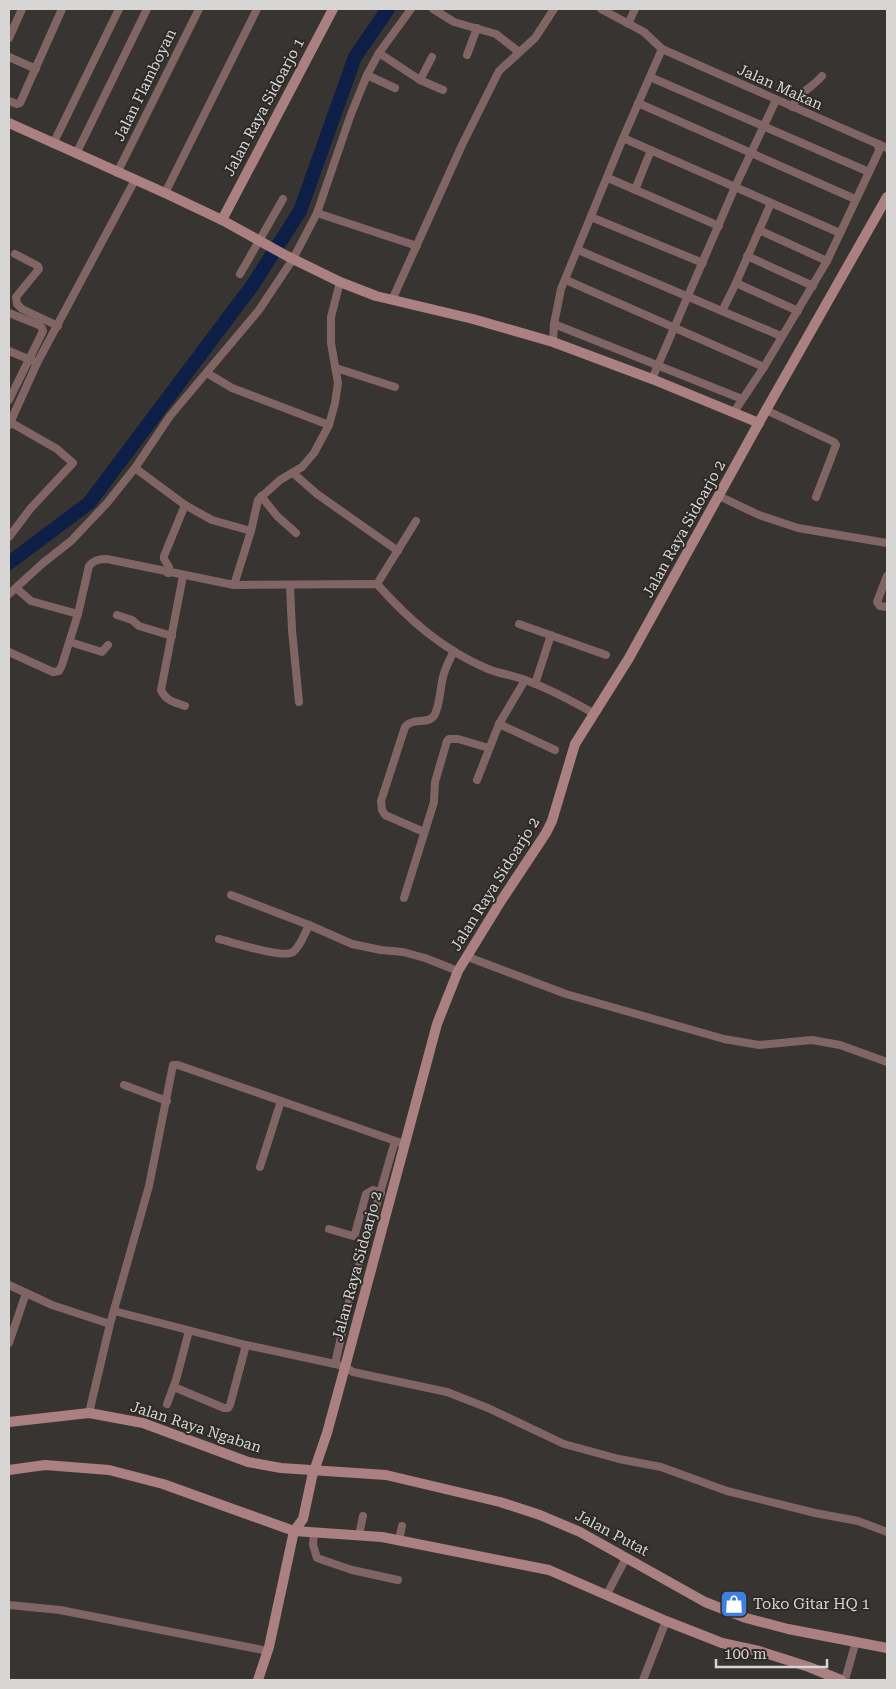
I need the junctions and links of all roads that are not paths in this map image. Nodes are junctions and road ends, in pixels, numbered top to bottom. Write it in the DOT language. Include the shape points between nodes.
graph roads {
  1 [pos="22,9"];
  2 [pos="62,9"];
  3 [pos="119,9"];
  4 [pos="147,9"];
  5 [pos="199,9"];
  6 [pos="257,9"];
  7 [pos="333,9"];
  8 [pos="411,9"];
  9 [pos="433,9"];
  10 [pos="554,9"];
  11 [pos="601,9"];
  12 [pos="635,9"];
  13 [pos="628,24"];
  14 [pos="477,28"];
  15 [pos="9,38"];
  16 [pos="662,49"];
  17 [pos="519,52"];
  18 [pos="379,53"];
  19 [pos="467,55"];
  20 [pos="9,57"];
  21 [pos="432,57"];
  22 [pos="36,69"];
  23 [pos="367,74"];
  24 [pos="822,76"];
  25 [pos="650,77"];
  26 [pos="420,80"];
  27 [pos="395,88"];
  28 [pos="443,90"];
  29 [pos="776,100"];
  30 [pos="9,101"];
  31 [pos="638,103"];
  32 [pos="792,107"];
  33 [pos="9,124"];
  34 [pos="764,126"];
  35 [pos="623,138"];
  36 [pos="53,144"];
  37 [pos="878,144"];
  38 [pos="887,148"];
  39 [pos="651,150"];
  40 [pos="751,153"];
  41 [pos="76,154"];
  42 [pos="869,172"];
  43 [pos="117,173"];
  44 [pos="608,178"];
  45 [pos="135,180"];
  46 [pos="735,187"];
  47 [pos="635,190"];
  48 [pos="165,193"];
  49 [pos="887,197"];
  50 [pos="283,199"];
  51 [pos="855,200"];
  52 [pos="771,202"];
  53 [pos="317,213"];
  54 [pos="591,217"];
  55 [pos="222,220"];
  56 [pos="719,226"];
  57 [pos="759,230"];
  58 [pos="840,233"];
  59 [pos="261,241"];
  60 [pos="417,246"];
  61 [pos="578,250"];
  62 [pos="15,254"];
  63 [pos="748,256"];
  64 [pos="290,257"];
  65 [pos="827,261"];
  66 [pos="703,263"];
  67 [pos="240,274"];
  68 [pos="566,280"];
  69 [pos="340,282"];
  70 [pos="736,283"];
  71 [pos="812,286"];
  72 [pos="689,297"];
  73 [pos="392,300"];
  74 [pos="722,311"];
  75 [pos="798,311"];
  76 [pos="9,314"];
  77 [pos="554,324"];
  78 [pos="58,326"];
  79 [pos="675,328"];
  80 [pos="781,336"];
  81 [pos="553,342"];
  82 [pos="9,351"];
  83 [pos="34,361"];
  84 [pos="658,365"];
  85 [pos="764,367"];
  86 [pos="336,368"];
  87 [pos="207,373"];
  88 [pos="652,379"];
  89 [pos="395,387"];
  90 [pos="10,396"];
  91 [pos="742,400"];
  92 [pos="766,410"];
  93 [pos="734,412"];
  94 [pos="754,421"];
  95 [pos="10,424"];
  96 [pos="329,425"];
  97 [pos="135,468"];
  98 [pos="293,473"];
  99 [pos="719,496"];
  100 [pos="260,498"];
  101 [pos="816,498"];
  102 [pos="185,505"];
  103 [pos="416,521"];
  104 [pos="251,531"];
  105 [pos="296,533"];
  106 [pos="9,537"];
  107 [pos="887,543"];
  108 [pos="398,551"];
  109 [pos="168,573"];
  110 [pos="182,576"];
  111 [pos="887,576"];
  112 [pos="377,584"];
  113 [pos="234,585"];
  114 [pos="290,586"];
  115 [pos="16,588"];
  116 [pos="9,594"];
  117 [pos="887,606"];
  118 [pos="78,614"];
  119 [pos="118,615"];
  120 [pos="519,624"];
  121 [pos="552,635"];
  122 [pos="172,636"];
  123 [pos="70,642"];
  124 [pos="108,645"];
  125 [pos="454,651"];
  126 [pos="9,652"];
  127 [pos="606,654"];
  128 [pos="525,680"];
  129 [pos="535,684"];
  130 [pos="299,702"];
  131 [pos="184,706"];
  132 [pos="589,710"];
  133 [pos="499,724"];
  134 [pos="489,748"];
  135 [pos="555,750"];
  136 [pos="477,780"];
  137 [pos="424,832"];
  138 [pos="231,895"];
  139 [pos="404,898"];
  140 [pos="310,925"];
  141 [pos="219,939"];
  142 [pos="468,957"];
  143 [pos="453,970"];
  144 [pos="887,1062"];
  145 [pos="124,1085"];
  146 [pos="167,1101"];
  147 [pos="282,1101"];
  148 [pos="399,1143"];
  149 [pos="260,1167"];
  150 [pos="381,1192"];
  151 [pos="329,1229"];
  152 [pos="9,1285"];
  153 [pos="26,1293"];
  154 [pos="114,1311"];
  155 [pos="110,1324"];
  156 [pos="189,1331"];
  157 [pos="9,1343"];
  158 [pos="246,1345"];
  159 [pos="340,1365"];
  160 [pos="174,1387"];
  161 [pos="167,1404"];
  162 [pos="89,1413"];
  163 [pos="9,1422"];
  164 [pos="9,1470"];
  165 [pos="312,1478"];
  166 [pos="294,1531"];
  167 [pos="314,1532"];
  168 [pos="887,1532"];
  169 [pos="624,1561"];
  170 [pos="398,1580"];
  171 [pos="607,1594"];
  172 [pos="9,1605"];
  173 [pos="666,1621"];
  174 [pos="855,1647"];
  175 [pos="887,1648"];
  176 [pos="268,1651"];
  177 [pos="258,1680"];
  178 [pos="643,1680"];
  179 [pos="840,1680"];
  180 [pos="846,1680"];
  1 -- 15 [label="street"];
  2 -- 22 [label="street"];
  3 -- 36 [label="street"];
  4 -- 41 [label="street"];
  5 -- 43 [label="street, Jalan Flamboyan"];
  6 -- 48 [label="street"];
  7 -- 55 [label="street, Jalan Raya Sidoarjo 1"];
  8 -- 18 [label="street"];
  9 -- 14 [label="street" via="454,22"];
  10 -- 17 [label="street" via="534,38"];
  11 -- 13 [label="street, Jalan Makan"];
  12 -- 13 [label="street"];
  13 -- 16 [label="street, Jalan Makan" via="644,32"];
  14 -- 17 [label="street" via="496,34"];
  14 -- 19 [label="street"];
  16 -- 25 [label="street"];
  16 -- 29 [label="street, Jalan Makan"];
  17 -- 60 [label="street" via="499,71"];
  18 -- 23 [label="street"];
  18 -- 26 [label="street"];
  20 -- 22 [label="street"];
  21 -- 26 [label="street"];
  22 -- 30 [label="street" via="20,103"];
  23 -- 27 [label="street"];
  23 -- 53 [label="street"];
  24 -- 32 [label="street" via="801,94"];
  25 -- 31 [label="street"];
  25 -- 34 [label="street"];
  26 -- 28 [label="street"];
  29 -- 32 [label="street, Jalan Makan"];
  29 -- 34 [label="street"];
  31 -- 35 [label="street"];
  31 -- 40 [label="street"];
  32 -- 37 [label="street, Jalan Makan"];
  33 -- 36 [label="street"];
  34 -- 40 [label="street"];
  34 -- 42 [label="street"];
  35 -- 39 [label="street"];
  35 -- 44 [label="street"];
  36 -- 41 [label="street"];
  37 -- 38 [label="street, Jalan Makan"];
  37 -- 42 [label="street" via="879,151"];
  39 -- 46 [label="street"];
  39 -- 47 [label="street"];
  40 -- 46 [label="street"];
  40 -- 51 [label="street"];
  41 -- 43 [label="street"];
  42 -- 51 [label="street"];
  43 -- 45 [label="street"];
  44 -- 47 [label="street"];
  44 -- 54 [label="street"];
  45 -- 48 [label="street"];
  45 -- 78 [label="street"];
  46 -- 52 [label="street"];
  46 -- 56 [label="street"];
  47 -- 56 [label="street"];
  48 -- 55 [label="street"];
  49 -- 92 [label="street, Jalan Raya Sidoarjo 2"];
  50 -- 59 [label="street"];
  51 -- 58 [label="street"];
  52 -- 57 [label="street"];
  52 -- 58 [label="street"];
  53 -- 60 [label="street"];
  53 -- 64 [label="street"];
  54 -- 61 [label="street"];
  54 -- 66 [label="street"];
  55 -- 59 [label="street"];
  56 -- 66 [label="street"];
  57 -- 63 [label="street"];
  57 -- 65 [label="street"];
  58 -- 65 [label="street"];
  59 -- 64 [label="street"];
  59 -- 67 [label="street"];
  60 -- 73 [label="street"];
  61 -- 68 [label="street"];
  61 -- 72 [label="street"];
  62 -- 78 [label="street" via="39,268 16,297 17,304"];
  63 -- 70 [label="street"];
  63 -- 71 [label="street"];
  64 -- 69 [label="street"];
  64 -- 87 [label="street" via="260,310"];
  65 -- 71 [label="street"];
  66 -- 72 [label="street"];
  68 -- 77 [label="street"];
  68 -- 79 [label="street"];
  69 -- 73 [label="street"];
  69 -- 86 [label="street" via="331,317 331,343"];
  70 -- 74 [label="street"];
  70 -- 75 [label="street"];
  71 -- 75 [label="street"];
  72 -- 74 [label="street"];
  72 -- 79 [label="street"];
  73 -- 81 [label="street"];
  74 -- 80 [label="street"];
  75 -- 80 [label="street"];
  76 -- 83 [label="street" via="42,328"];
  77 -- 81 [label="street"];
  77 -- 84 [label="street"];
  78 -- 83 [label="street"];
  79 -- 84 [label="street"];
  79 -- 85 [label="street"];
  80 -- 85 [label="street"];
  81 -- 88 [label="street"];
  82 -- 83 [label="street"];
  83 -- 90 [label="street"];
  83 -- 95 [label="street"];
  84 -- 88 [label="street"];
  84 -- 91 [label="street"];
  85 -- 91 [label="street"];
  86 -- 89 [label="street"];
  86 -- 96 [label="street" via="338,383"];
  87 -- 96 [label="street" via="232,388"];
  87 -- 97 [label="street" via="170,416"];
  88 -- 93 [label="street"];
  91 -- 93 [label="street"];
  92 -- 94 [label="street, Jalan Raya Sidoarjo 2"];
  92 -- 101 [label="street" via="836,444"];
  93 -- 94 [label="street"];
  94 -- 99 [label="street, Jalan Raya Sidoarjo 2"];
  95 -- 106 [label="street" via="57,449 74,463 30,509"];
  96 -- 98 [label="street" via="314,453"];
  97 -- 102 [label="street"];
  97 -- 115 [label="street" via="70,541"];
  98 -- 100 [label="street"];
  98 -- 108 [label="street" via="317,494"];
  99 -- 107 [label="street" via="759,515 798,528"];
  99 -- 132 [label="street, Jalan Raya Sidoarjo 2" via="630,658"];
  100 -- 104 [label="street"];
  100 -- 105 [label="street"];
  102 -- 104 [label="street" via="212,520"];
  102 -- 109 [label="street" via="164,556"];
  103 -- 108 [label="street"];
  104 -- 113 [label="street"];
  108 -- 112 [label="street"];
  109 -- 110 [label="street"];
  109 -- 118 [label="street" via="100,558 89,566"];
  110 -- 113 [label="street"];
  110 -- 122 [label="street"];
  111 -- 117 [label="street" via="877,602 880,606"];
  112 -- 114 [label="street"];
  112 -- 125 [label="street" via="406,616"];
  113 -- 114 [label="street"];
  114 -- 130 [label="street"];
  115 -- 116 [label="street"];
  115 -- 118 [label="street" via="31,600"];
  118 -- 123 [label="street"];
  119 -- 122 [label="street" via="139,626"];
  120 -- 121 [label="street"];
  121 -- 127 [label="street"];
  121 -- 129 [label="street"];
  122 -- 131 [label="street" via="161,690 168,700"];
  123 -- 124 [label="street" via="102,652"];
  123 -- 126 [label="street" via="61,668 55,672"];
  125 -- 128 [label="street" via="489,669"];
  125 -- 137 [label="street" via="443,675 434,715 428,720 408,723 405,727 381,801 385,815"];
  128 -- 129 [label="street"];
  128 -- 133 [label="street"];
  129 -- 132 [label="street"];
  132 -- 142 [label="street, Jalan Raya Sidoarjo 2" via="575,744 552,821"];
  133 -- 134 [label="street"];
  133 -- 135 [label="street"];
  134 -- 136 [label="street"];
  134 -- 137 [label="street" via="458,739 447,741"];
  137 -- 139 [label="street"];
  138 -- 140 [label="street"];
  140 -- 141 [label="street" via="294,951 288,954"];
  140 -- 143 [label="street" via="352,944 403,952"];
  142 -- 143 [label="street, Jalan Raya Sidoarjo 2"];
  142 -- 144 [label="street" via="566,994 724,1039 759,1045 812,1040 840,1044"];
  143 -- 148 [label="street, Jalan Raya Sidoarjo 2"];
  145 -- 146 [label="street"];
  146 -- 147 [label="street" via="172,1067 178,1065"];
  146 -- 154 [label="street" via="149,1186"];
  147 -- 148 [label="street"];
  147 -- 149 [label="street"];
  148 -- 150 [label="street"];
  148 -- 159 [label="street, Jalan Raya Sidoarjo 2"];
  150 -- 151 [label="street" via="374,1190 366,1194 353,1236"];
  150 -- 159 [label="street" via="352,1293"];
  152 -- 153 [label="street"];
  153 -- 155 [label="street"];
  153 -- 157 [label="street"];
  154 -- 155 [label="street"];
  154 -- 156 [label="street"];
  155 -- 162 [label="street"];
  156 -- 158 [label="street"];
  156 -- 160 [label="street"];
  158 -- 159 [label="street"];
  158 -- 160 [label="street" via="229,1407 224,1408"];
  159 -- 165 [label="street, Jalan Raya Sidoarjo 2" via="327,1433"];
  159 -- 168 [label="street" via="354,1372 447,1392 564,1444 661,1467 727,1491 858,1521"];
  160 -- 161 [label="street"];
  162 -- 163 [label="street, Jalan Raya Ngaban"];
  162 -- 165 [label="street, Jalan Raya Ngaban" via="143,1423 248,1462"];
  164 -- 166 [label="street" via="45,1465 109,1470 162,1484"];
  165 -- 166 [label="street, Jalan Raya Sidoarjo 2" via="303,1519"];
  165 -- 169 [label="street, Jalan Putat" via="386,1475 500,1502 540,1514 580,1532"];
  166 -- 167 [label="street"];
  166 -- 176 [label="street, Jalan Raya Sidoarjo 2"];
  167 -- 170 [label="street" via="317,1558"];
  167 -- 171 [label="street" via="361,1525 382,1537 400,1533 549,1570"];
  169 -- 171 [label="street"];
  169 -- 174 [label="street, Jalan Putat" via="705,1602 746,1618"];
  171 -- 173 [label="street"];
  172 -- 176 [label="street" via="60,1610"];
  173 -- 178 [label="street"];
  173 -- 179 [label="street"];
  174 -- 175 [label="street, Jalan Putat"];
  174 -- 180 [label="street"];
  176 -- 177 [label="street, Jalan Raya Sidoarjo 2"];
}
